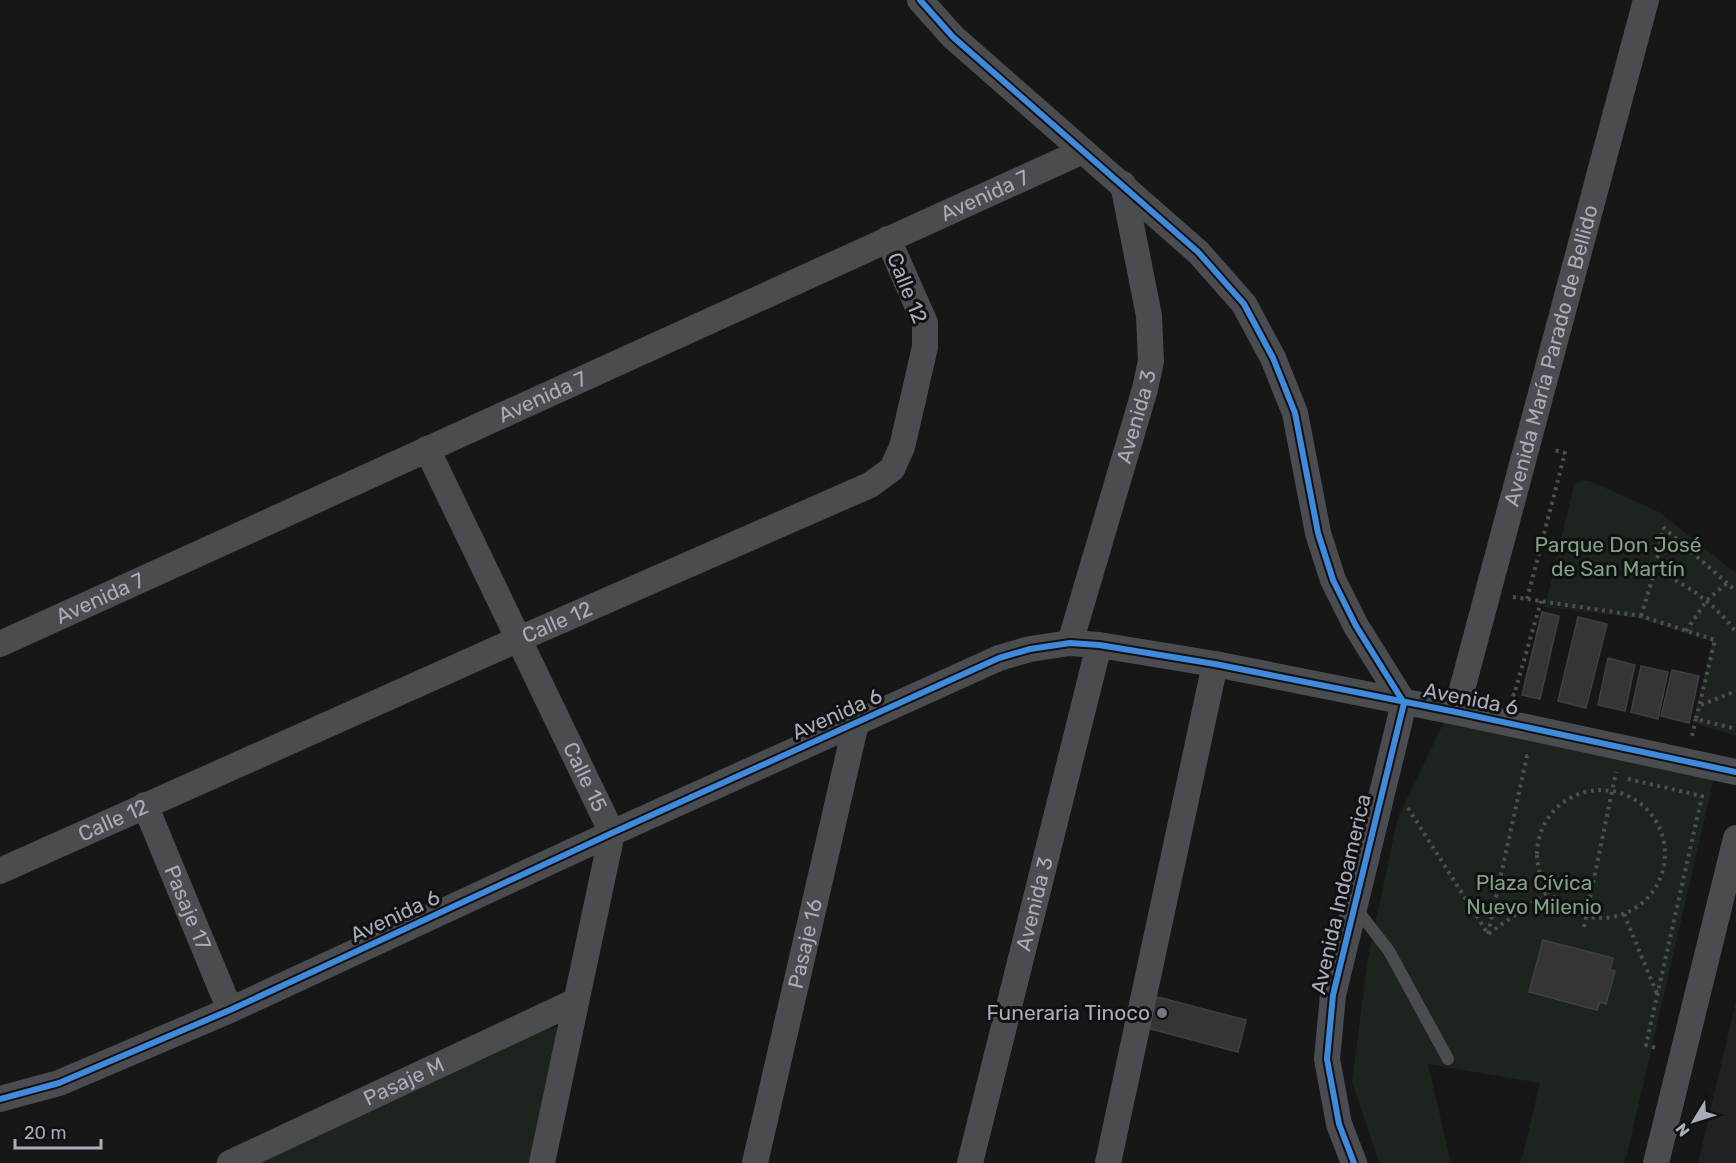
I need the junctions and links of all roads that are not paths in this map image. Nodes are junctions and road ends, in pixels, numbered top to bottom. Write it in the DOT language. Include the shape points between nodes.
graph roads {
  1 [pos="920,0"];
  2 [pos="1646,0"];
  3 [pos="1083,151"];
  4 [pos="1123,184"];
  5 [pos="888,239"];
  6 [pos="427,449"];
  7 [pos="519,639"];
  8 [pos="0,644"];
  9 [pos="1070,644"];
  10 [pos="1099,645"];
  11 [pos="1215,664"];
  12 [pos="1404,703"];
  13 [pos="1456,712"];
  14 [pos="856,723"];
  15 [pos="1736,772"];
  16 [pos="145,805"];
  17 [pos="612,833"];
  18 [pos="1736,838"];
  19 [pos="0,871"];
  20 [pos="1354,906"];
  21 [pos="576,1001"];
  22 [pos="230,1010"];
  23 [pos="1448,1059"];
  24 [pos="0,1099"];
  25 [pos="230,1163"];
  26 [pos="542,1163"];
  27 [pos="755,1163"];
  28 [pos="970,1163"];
  29 [pos="1108,1163"];
  30 [pos="1354,1163"];
  31 [pos="1656,1163"];
  1 -- 3 [label="street" via="953,37"];
  2 -- 13 [label="street, Avenida María Parado de Bellido"];
  3 -- 4 [label="street"];
  3 -- 5 [label="street, Avenida 7"];
  4 -- 9 [label="street, Avenida 3" via="1149,316 1151,361"];
  4 -- 12 [label="street" via="1198,252 1249,313 1295,413 1318,533 1333,580 1356,626"];
  5 -- 6 [label="street, Avenida 7"];
  5 -- 7 [label="street, Calle 12" via="925,324 925,348 902,447 892,469 870,485"];
  6 -- 7 [label="street, Calle 15"];
  6 -- 8 [label="street, Avenida 7"];
  7 -- 16 [label="street, Calle 12"];
  7 -- 17 [label="street, Calle 15"];
  9 -- 10 [label="street, Avenida 6"];
  9 -- 14 [label="street, Avenida 6" via="999,658"];
  10 -- 11 [label="street, Avenida 6"];
  10 -- 28 [label="street, Avenida 3"];
  11 -- 12 [label="street, Avenida 6"];
  11 -- 29 [label="street"];
  12 -- 13 [label="street, Avenida 6"];
  12 -- 20 [label="street, Avenida Indoamerica"];
  13 -- 15 [label="street, Avenida 6"];
  14 -- 17 [label="street, Avenida 6"];
  14 -- 27 [label="street, Pasaje 16"];
  16 -- 19 [label="street, Calle 12"];
  16 -- 22 [label="street, Pasaje 17"];
  17 -- 21 [label="street, Calle 15"];
  17 -- 22 [label="street, Avenida 6"];
  18 -- 31 [label="street"];
  20 -- 23 [label="lane" via="1389,951"];
  20 -- 30 [label="street, Avenida Indoamerica" via="1333,995 1328,1059 1339,1124"];
  21 -- 25 [label="street, Pasaje M"];
  21 -- 26 [label="street, Calle 15"];
  22 -- 24 [label="street, Avenida 6" via="59,1083"];
}
